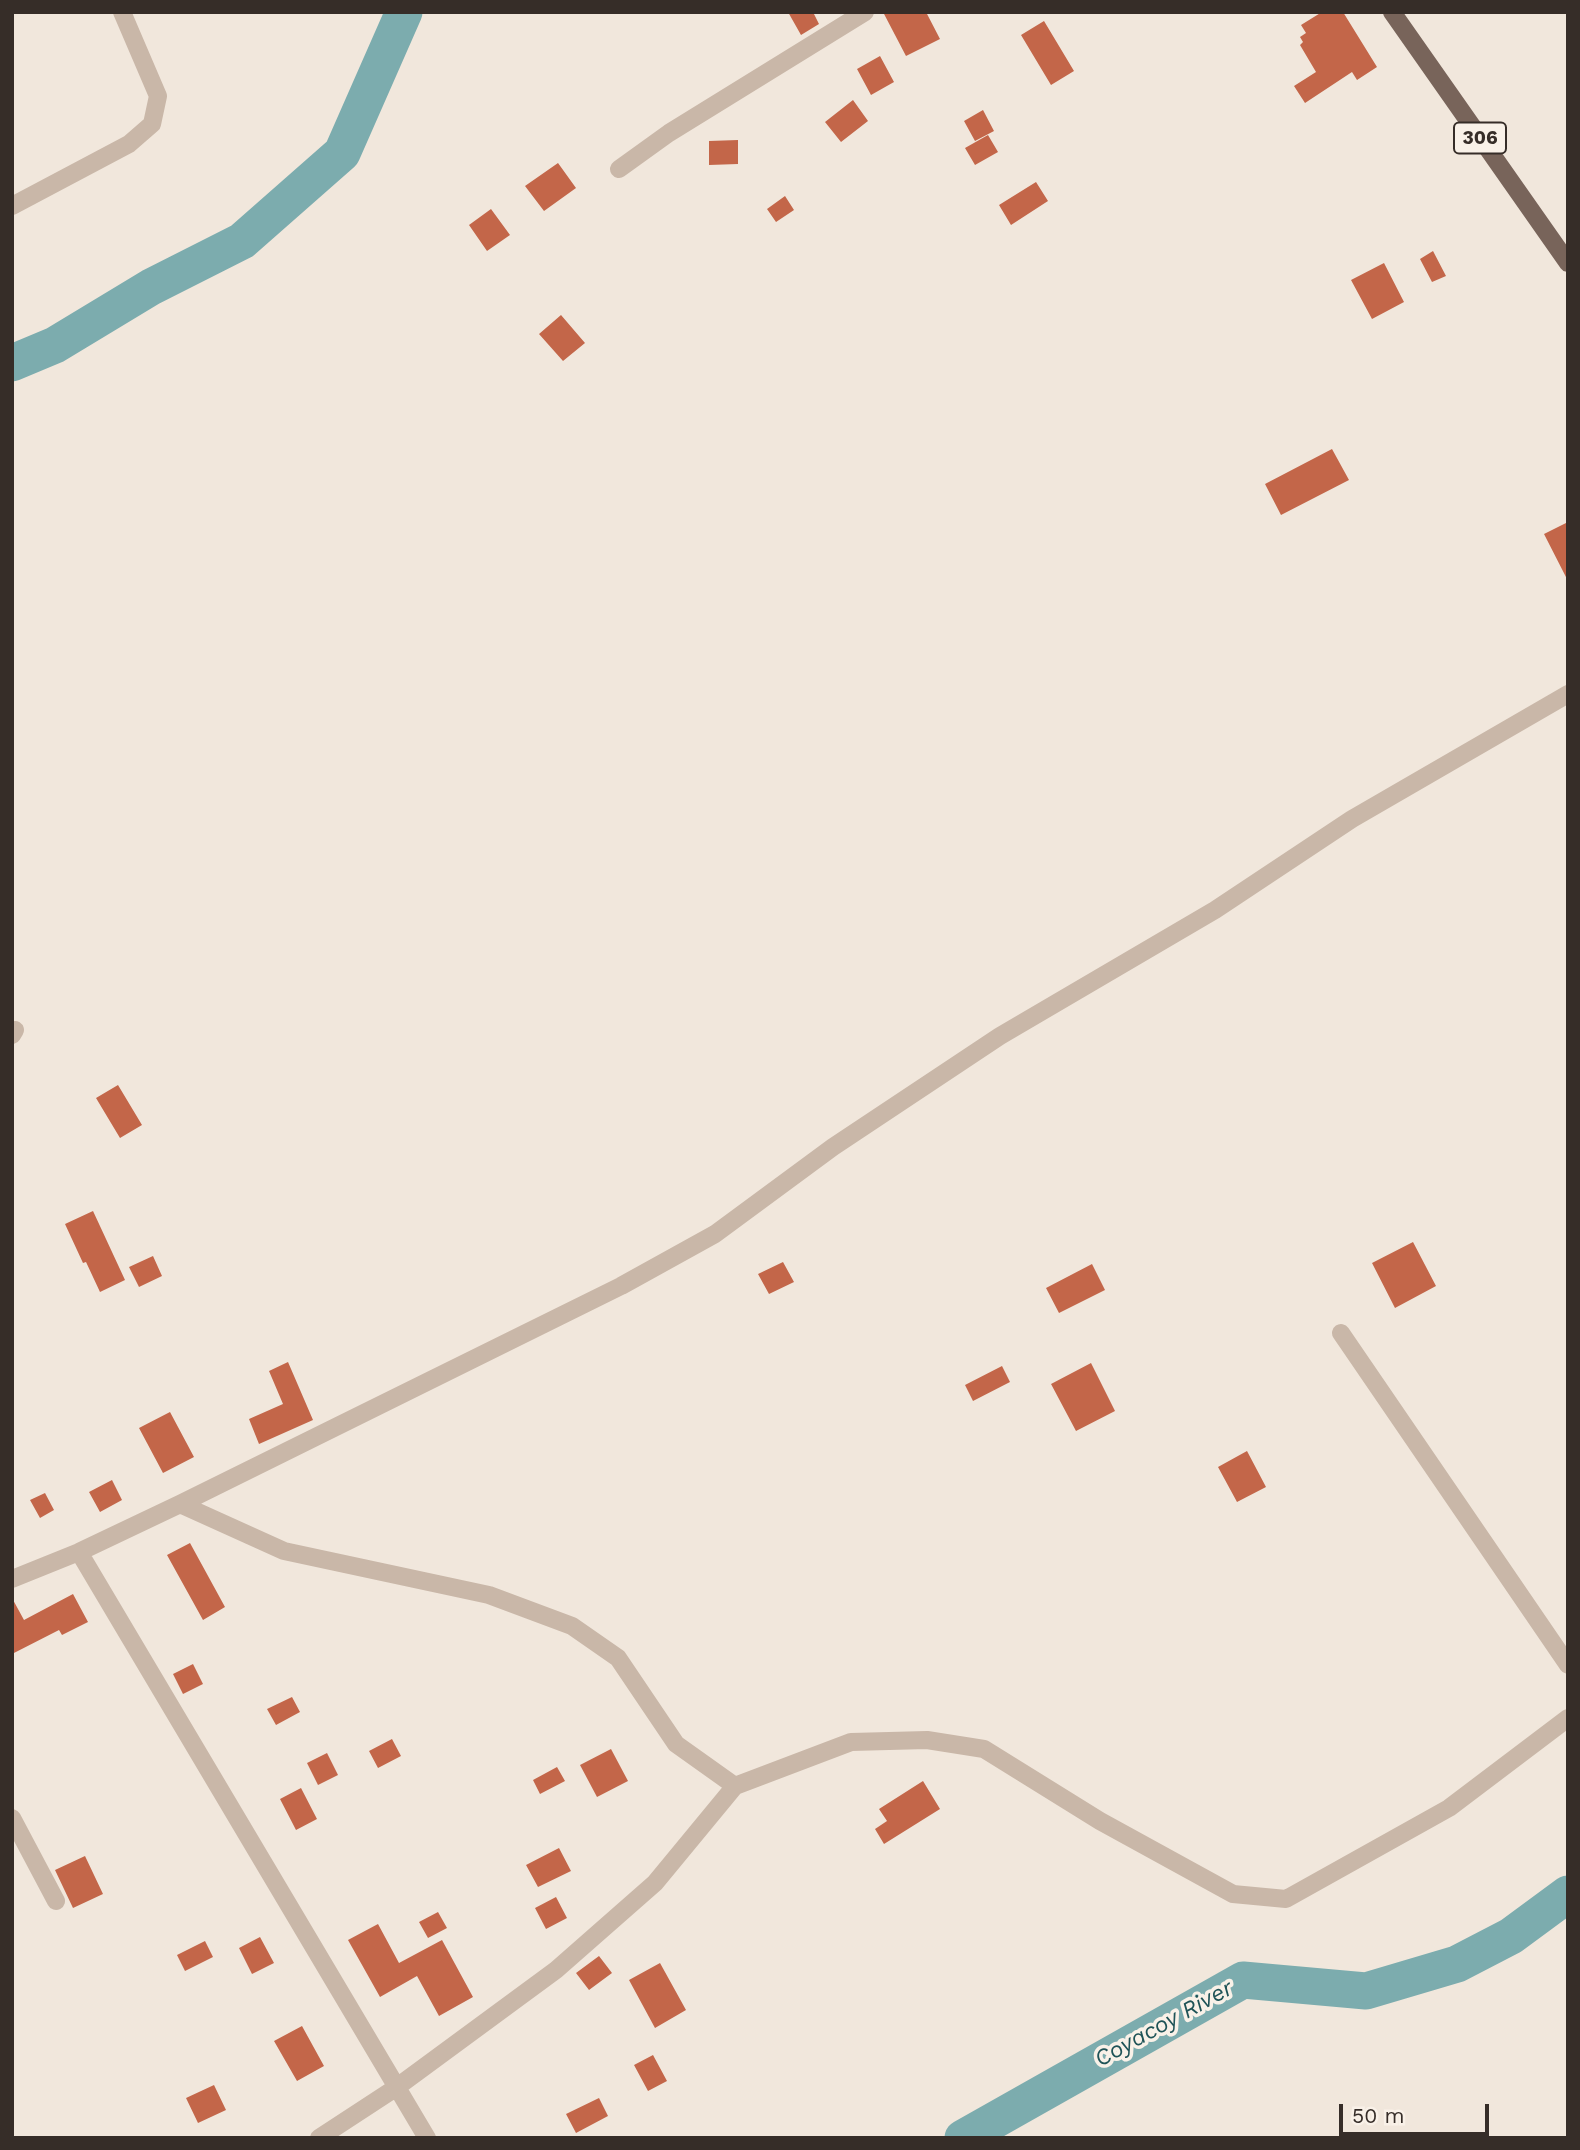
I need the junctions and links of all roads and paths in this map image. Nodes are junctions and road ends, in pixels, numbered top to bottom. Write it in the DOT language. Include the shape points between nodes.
graph roads {
  1 [pos="121,12"];
  2 [pos="865,12"];
  3 [pos="1392,12"];
  4 [pos="619,169"];
  5 [pos="12,206"];
  6 [pos="1568,263"];
  7 [pos="1568,694"];
  8 [pos="1341,1333"];
  9 [pos="180,1504"];
  10 [pos="79,1552"];
  11 [pos="12,1579"];
  12 [pos="1568,1665"];
  13 [pos="1568,1718"];
  14 [pos="735,1786"];
  15 [pos="12,1818"];
  16 [pos="56,1901"];
  17 [pos="397,2087"];
  18 [pos="319,2138"];
  19 [pos="427,2138"];
  1 -- 5 [label="street" via="158,96 152,124 129,144"];
  2 -- 4 [label="street"];
  3 -- 6 [label="main road, 306"];
  7 -- 9 [label="street" via="1352,819 1215,909 1000,1036 834,1147 715,1234 621,1286"];
  8 -- 12 [label="street"];
  9 -- 10 [label="street"];
  9 -- 14 [label="street" via="284,1551 489,1595 572,1626 618,1658 676,1744"];
  10 -- 11 [label="street"];
  10 -- 17 [label="street"];
  13 -- 14 [label="street" via="1449,1808 1286,1899 1233,1894 1100,1821 984,1749 927,1741 851,1742"];
  14 -- 17 [label="street" via="654,1883 615,1918 556,1970"];
  15 -- 16 [label="street"];
  17 -- 18 [label="street"];
  17 -- 19 [label="street"];
}
